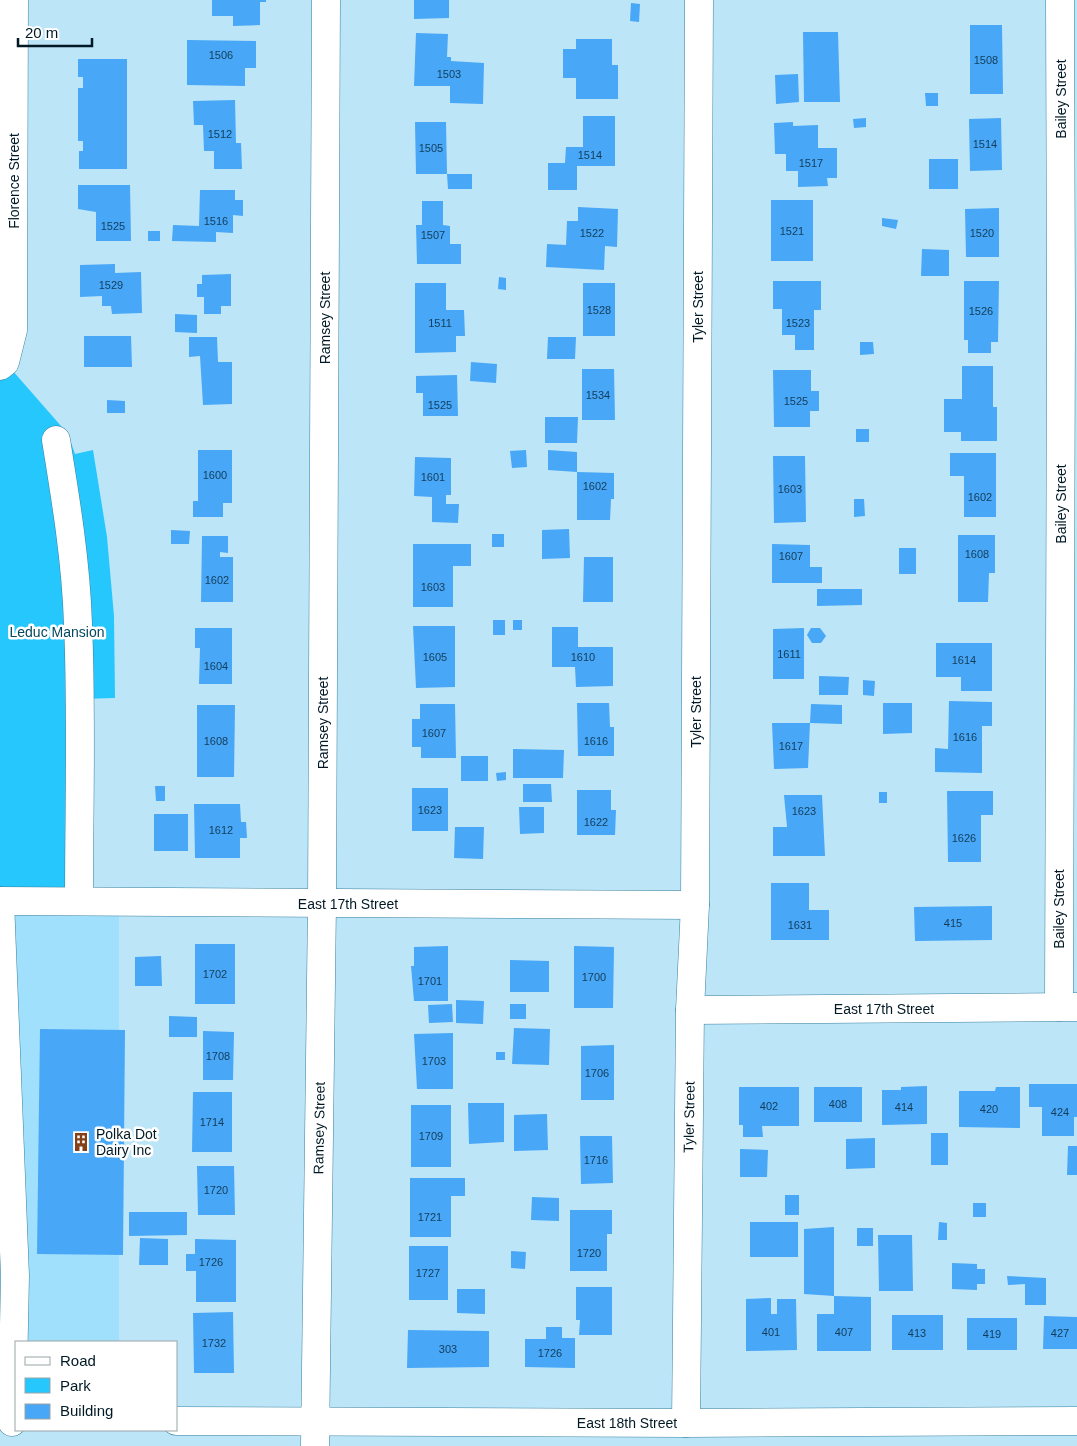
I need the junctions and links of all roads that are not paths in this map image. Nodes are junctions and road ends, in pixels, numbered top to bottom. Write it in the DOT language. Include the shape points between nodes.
graph roads {
  1 [pos="14,0"];
  2 [pos="326,0"];
  3 [pos="699,0"];
  4 [pos="1060,0"];
  5 [pos="1069,325"];
  6 [pos="3,364"];
  7 [pos="56,440"];
  8 [pos="0,901"];
  9 [pos="79,901"];
  10 [pos="322,904"];
  11 [pos="695,905"];
  12 [pos="1068,1007"];
  13 [pos="690,1010"];
  14 [pos="178,1421"];
  15 [pos="1077,1421"];
  16 [pos="10,1422"];
  17 [pos="686,1423"];
  18 [pos="315,1434"];
  1 -- 6 [label="street, Florence Street" via="13,330"];
  2 -- 10 [label="street, Ramsey Street"];
  3 -- 11 [label="street, Tyler Street"];
  4 -- 5 [label="street, Bailey Street"];
  5 -- 12 [label="street, Bailey Street"];
  7 -- 9 [label="street" via="67,505 78,623"];
  8 -- 9 [label="street, East 17th Street"];
  8 -- 16 [label="street" via="15,1276"];
  9 -- 10 [label="street, East 17th Street"];
  10 -- 11 [label="street, East 17th Street"];
  10 -- 18 [label="street, Ramsey Street"];
  11 -- 13 [label="street, Tyler Street"];
  12 -- 13 [label="street, East 17th Street"];
  13 -- 17 [label="street, Tyler Street"];
  14 -- 18 [label="street, East 18th Street"];
  15 -- 17 [label="street, East 18th Street"];
  17 -- 18 [label="street, East 18th Street"];
}
